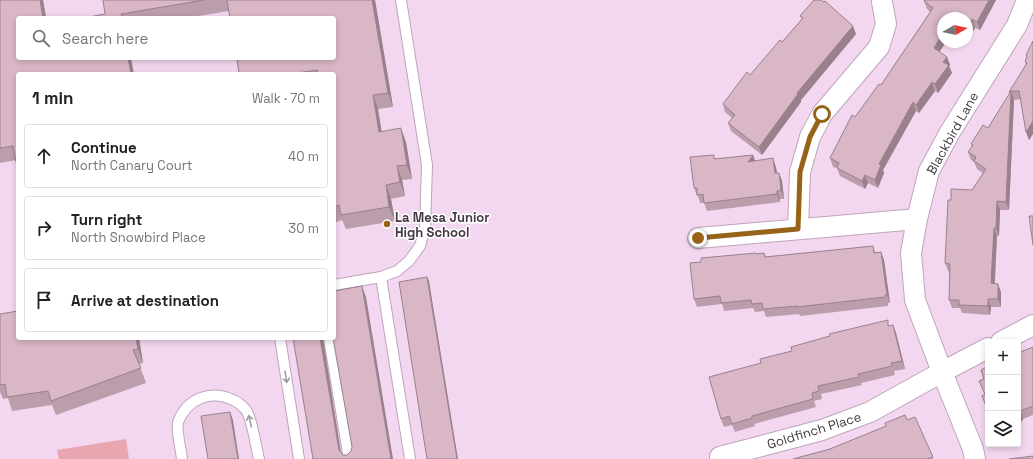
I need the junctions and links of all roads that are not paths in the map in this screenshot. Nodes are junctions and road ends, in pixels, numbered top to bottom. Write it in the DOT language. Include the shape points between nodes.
graph roads {
  1 [pos="401,0"];
  2 [pos="1027,0"];
  3 [pos="882,2"];
  4 [pos="917,219"];
  5 [pos="798,229"];
  6 [pos="698,238"];
  7 [pos="381,277"];
  8 [pos="336,285"];
  9 [pos="1033,325"];
  10 [pos="1006,339"];
  11 [pos="280,340"];
  12 [pos="329,340"];
  13 [pos="985,350"];
  14 [pos="942,372"];
  15 [pos="720,457"];
  16 [pos="182,459"];
  17 [pos="259,459"];
  18 [pos="299,459"];
  19 [pos="350,459"];
  20 [pos="410,459"];
  21 [pos="975,459"];
  1 -- 7 [label="lane" via="427,165 425,228 420,246 409,261 397,272"];
  2 -- 4 [label="street, Blackbird Lane" via="1017,25 950,132 929,171"];
  3 -- 5 [label="street" via="886,24 879,47 822,114 810,137 800,172"];
  4 -- 5 [label="street"];
  4 -- 14 [label="street, Blackbird Lane" via="911,252 915,300"];
  5 -- 6 [label="street"];
  7 -- 8 [label="lane"];
  7 -- 20 [label="lane"];
  9 -- 10 [label="street"];
  11 -- 18 [label="lane, one-way"];
  12 -- 19 [label="lane"];
  13 -- 14 [label="street, Goldfinch Place"];
  14 -- 15 [label="street, Goldfinch Place" via="870,412 822,430"];
  14 -- 21 [label="street, Blackbird Lane"];
  17 -- 16 [label="lane, one-way" via="248,413 238,402 224,396 209,395 195,400 184,411 178,424"];
}
